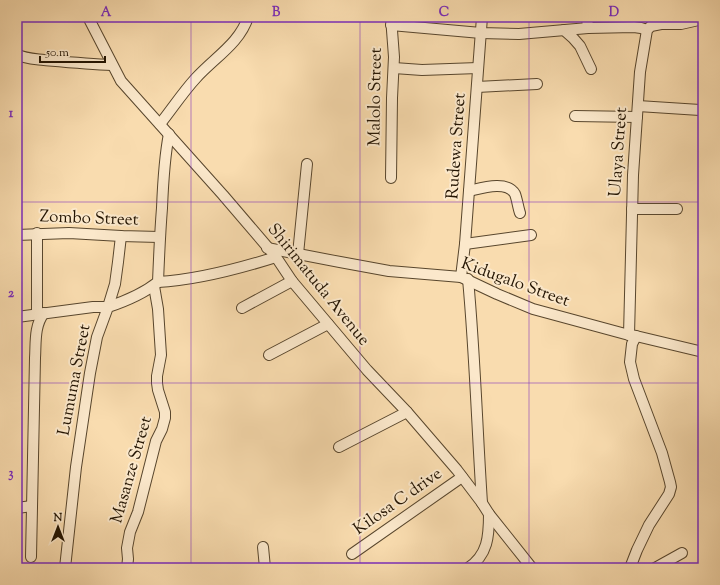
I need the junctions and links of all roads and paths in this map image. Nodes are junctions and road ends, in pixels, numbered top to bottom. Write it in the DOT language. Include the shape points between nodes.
graph roads {
  1 [pos="88,17"];
  2 [pos="248,17"];
  3 [pos="482,17"];
  4 [pos="587,17"];
  5 [pos="703,20"];
  6 [pos="391,21"];
  7 [pos="588,28"];
  8 [pos="564,30"];
  9 [pos="647,30"];
  10 [pos="481,34"];
  11 [pos="17,54"];
  12 [pos="112,65"];
  13 [pos="394,68"];
  14 [pos="478,68"];
  15 [pos="591,69"];
  16 [pos="537,84"];
  17 [pos="477,87"];
  18 [pos="638,106"];
  19 [pos="700,110"];
  20 [pos="575,116"];
  21 [pos="637,117"];
  22 [pos="160,124"];
  23 [pos="169,134"];
  24 [pos="307,164"];
  25 [pos="391,178"];
  26 [pos="469,190"];
  27 [pos="632,209"];
  28 [pos="677,209"];
  29 [pos="520,213"];
  30 [pos="37,233"];
  31 [pos="17,235"];
  32 [pos="531,235"];
  33 [pos="121,236"];
  34 [pos="159,238"];
  35 [pos="466,244"];
  36 [pos="267,248"];
  37 [pos="298,254"];
  38 [pos="276,257"];
  39 [pos="465,278"];
  40 [pos="292,281"];
  41 [pos="156,284"];
  42 [pos="108,307"];
  43 [pos="242,308"];
  44 [pos="41,313"];
  45 [pos="17,317"];
  46 [pos="328,324"];
  47 [pos="632,335"];
  48 [pos="703,352"];
  49 [pos="269,356"];
  50 [pos="407,412"];
  51 [pos="339,447"];
  52 [pos="462,477"];
  53 [pos="482,503"];
  54 [pos="32,506"];
  55 [pos="17,508"];
  56 [pos="489,514"];
  57 [pos="263,547"];
  58 [pos="682,552"];
  59 [pos="352,554"];
  60 [pos="31,557"];
  61 [pos="64,568"];
  62 [pos="127,568"];
  63 [pos="265,568"];
  64 [pos="468,568"];
  65 [pos="532,568"];
  66 [pos="630,568"];
  67 [pos="656,568"];
  1 -- 12 [label="street, Shirimatuda Avenue"];
  2 -- 22 [label="street" via="236,40 197,77"];
  3 -- 10 [label="street, Rudewa Street"];
  4 -- 7 [label="street"];
  5 -- 9 [label="street" via="661,24 651,26"];
  6 -- 10 [label="street"];
  6 -- 13 [label="street, Malolo Street"];
  7 -- 8 [label="street"];
  7 -- 9 [label="street" via="634,27"];
  8 -- 10 [label="street"];
  8 -- 15 [label="street" via="580,46"];
  9 -- 18 [label="street, Ulaya Street" via="640,72"];
  10 -- 14 [label="street, Rudewa Street"];
  11 -- 12 [label="street" via="47,60"];
  12 -- 22 [label="street, Shirimatuda Avenue" via="121,81"];
  13 -- 14 [label="street"];
  13 -- 25 [label="street, Malolo Street"];
  14 -- 17 [label="street, Rudewa Street"];
  16 -- 17 [label="street"];
  17 -- 26 [label="street, Rudewa Street"];
  18 -- 19 [label="street"];
  18 -- 21 [label="street, Ulaya Street"];
  20 -- 21 [label="street"];
  21 -- 27 [label="street, Ulaya Street"];
  22 -- 23 [label="street, Shirimatuda Avenue"];
  23 -- 34 [label="street"];
  23 -- 36 [label="street, Shirimatuda Avenue"];
  24 -- 37 [label="street"];
  26 -- 29 [label="street" via="497,186 509,188 514,194"];
  26 -- 35 [label="street, Rudewa Street"];
  27 -- 28 [label="street"];
  27 -- 47 [label="street, Ulaya Street"];
  30 -- 31 [label="street, Zombo Street"];
  30 -- 33 [label="street, Zombo Street"];
  30 -- 44 [label="street"];
  32 -- 35 [label="street"];
  33 -- 34 [label="street, Zombo Street"];
  33 -- 42 [label="street" via="115,284"];
  34 -- 41 [label="street"];
  35 -- 39 [label="street, Rudewa Street"];
  36 -- 37 [label="street, Kidugalo Street"];
  36 -- 38 [label="street, Shirimatuda Avenue"];
  37 -- 39 [label="street, Kidugalo Street" via="389,271"];
  38 -- 40 [label="street, Shirimatuda Avenue"];
  38 -- 41 [label="street" via="199,277"];
  39 -- 47 [label="street, Kidugalo Street" via="533,309"];
  39 -- 53 [label="street, Rudewa Street" via="472,322"];
  40 -- 43 [label="street"];
  40 -- 46 [label="street, Shirimatuda Avenue"];
  41 -- 42 [label="street, Lumuma Street" via="140,294"];
  41 -- 62 [label="street, Masanze Street" via="161,356 157,383 165,418 130,532"];
  42 -- 44 [label="street"];
  42 -- 61 [label="street, Lumuma Street" via="97,337 90,372"];
  44 -- 45 [label="street"];
  44 -- 54 [label="street" via="37,326 35,358"];
  46 -- 49 [label="street"];
  46 -- 50 [label="street, Shirimatuda Avenue" via="366,370"];
  47 -- 48 [label="street, Kidugalo Street"];
  47 -- 66 [label="street, Ulaya Street" via="630,362 634,379 662,453 671,487 649,524"];
  50 -- 51 [label="street"];
  50 -- 52 [label="street, Shirimatuda Avenue"];
  52 -- 53 [label="street, Shirimatuda Avenue"];
  52 -- 59 [label="street, Kilosa C drive"];
  53 -- 56 [label="street, Shirimatuda Avenue"];
  54 -- 55 [label="street"];
  54 -- 60 [label="street"];
  56 -- 64 [label="street" via="489,533 485,548 480,558"];
  56 -- 65 [label="street, Shirimatuda Avenue"];
  57 -- 63 [label="street"];
  58 -- 67 [label="street"];
}
